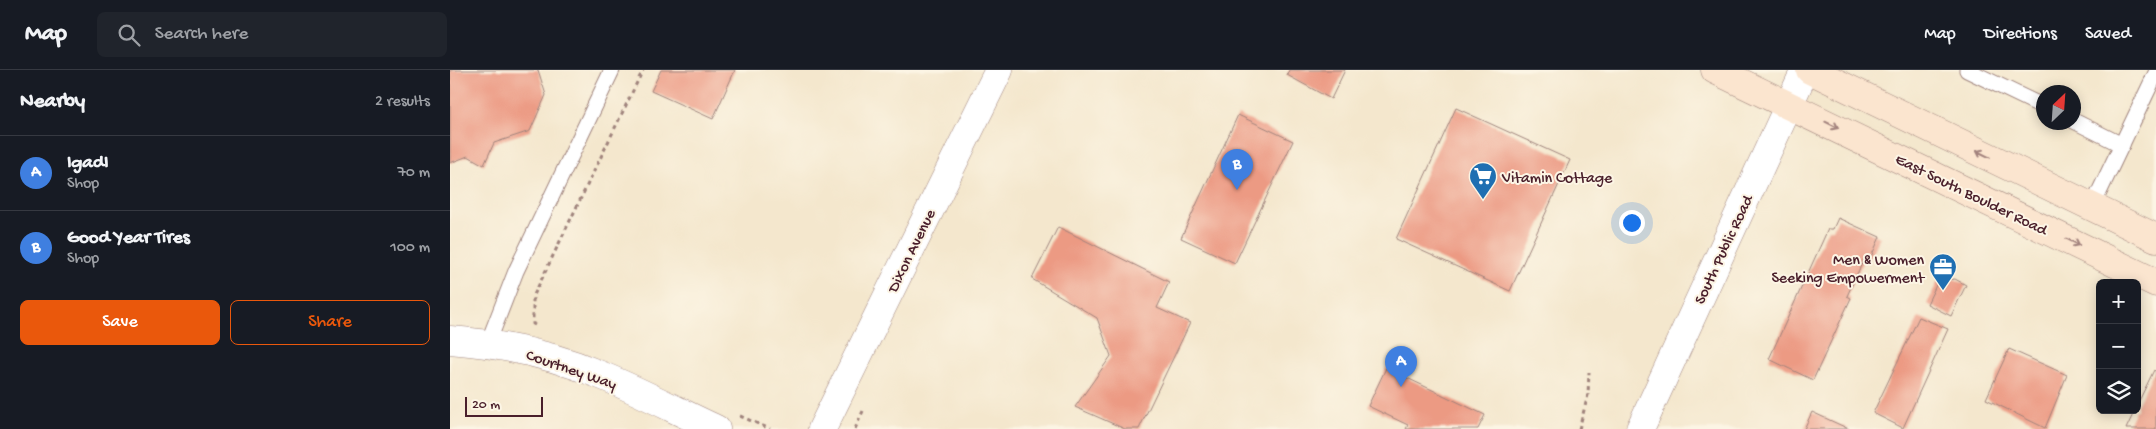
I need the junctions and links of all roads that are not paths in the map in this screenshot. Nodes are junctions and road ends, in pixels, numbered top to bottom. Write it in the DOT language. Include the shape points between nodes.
graph roads {
  1 [pos="612,70"];
  2 [pos="999,70"];
  3 [pos="1715,70"];
  4 [pos="1805,70"];
  5 [pos="1810,70"];
  6 [pos="1967,70"];
  7 [pos="2156,73"];
  8 [pos="2036,103"];
  9 [pos="1788,104"];
  10 [pos="2081,124"];
  11 [pos="2122,145"];
  12 [pos="2092,207"];
  13 [pos="2156,238"];
  14 [pos="2156,283"];
  15 [pos="450,340"];
  16 [pos="488,343"];
  17 [pos="716,429"];
  18 [pos="822,429"];
  19 [pos="1640,429"];
  1 -- 16 [label="lane" via="516,271"];
  2 -- 18 [label="street, Dixon Avenue"];
  3 -- 9 [label="main road, East South Boulder Road"];
  4 -- 9 [label="street, South Public Road"];
  12 -- 5 [label="main road, one-way"];
  6 -- 8 [label="lane"];
  7 -- 11 [label="lane"];
  9 -- 14 [label="main road, East South Boulder Road, one-way"];
  9 -- 19 [label="street, South Public Road"];
  10 -- 11 [label="lane"];
  11 -- 12 [label="lane"];
  12 -- 13 [label="main road"];
  15 -- 16 [label="street, Courtney Way"];
  16 -- 17 [label="street, Courtney Way" via="520,349 597,373"];
}
